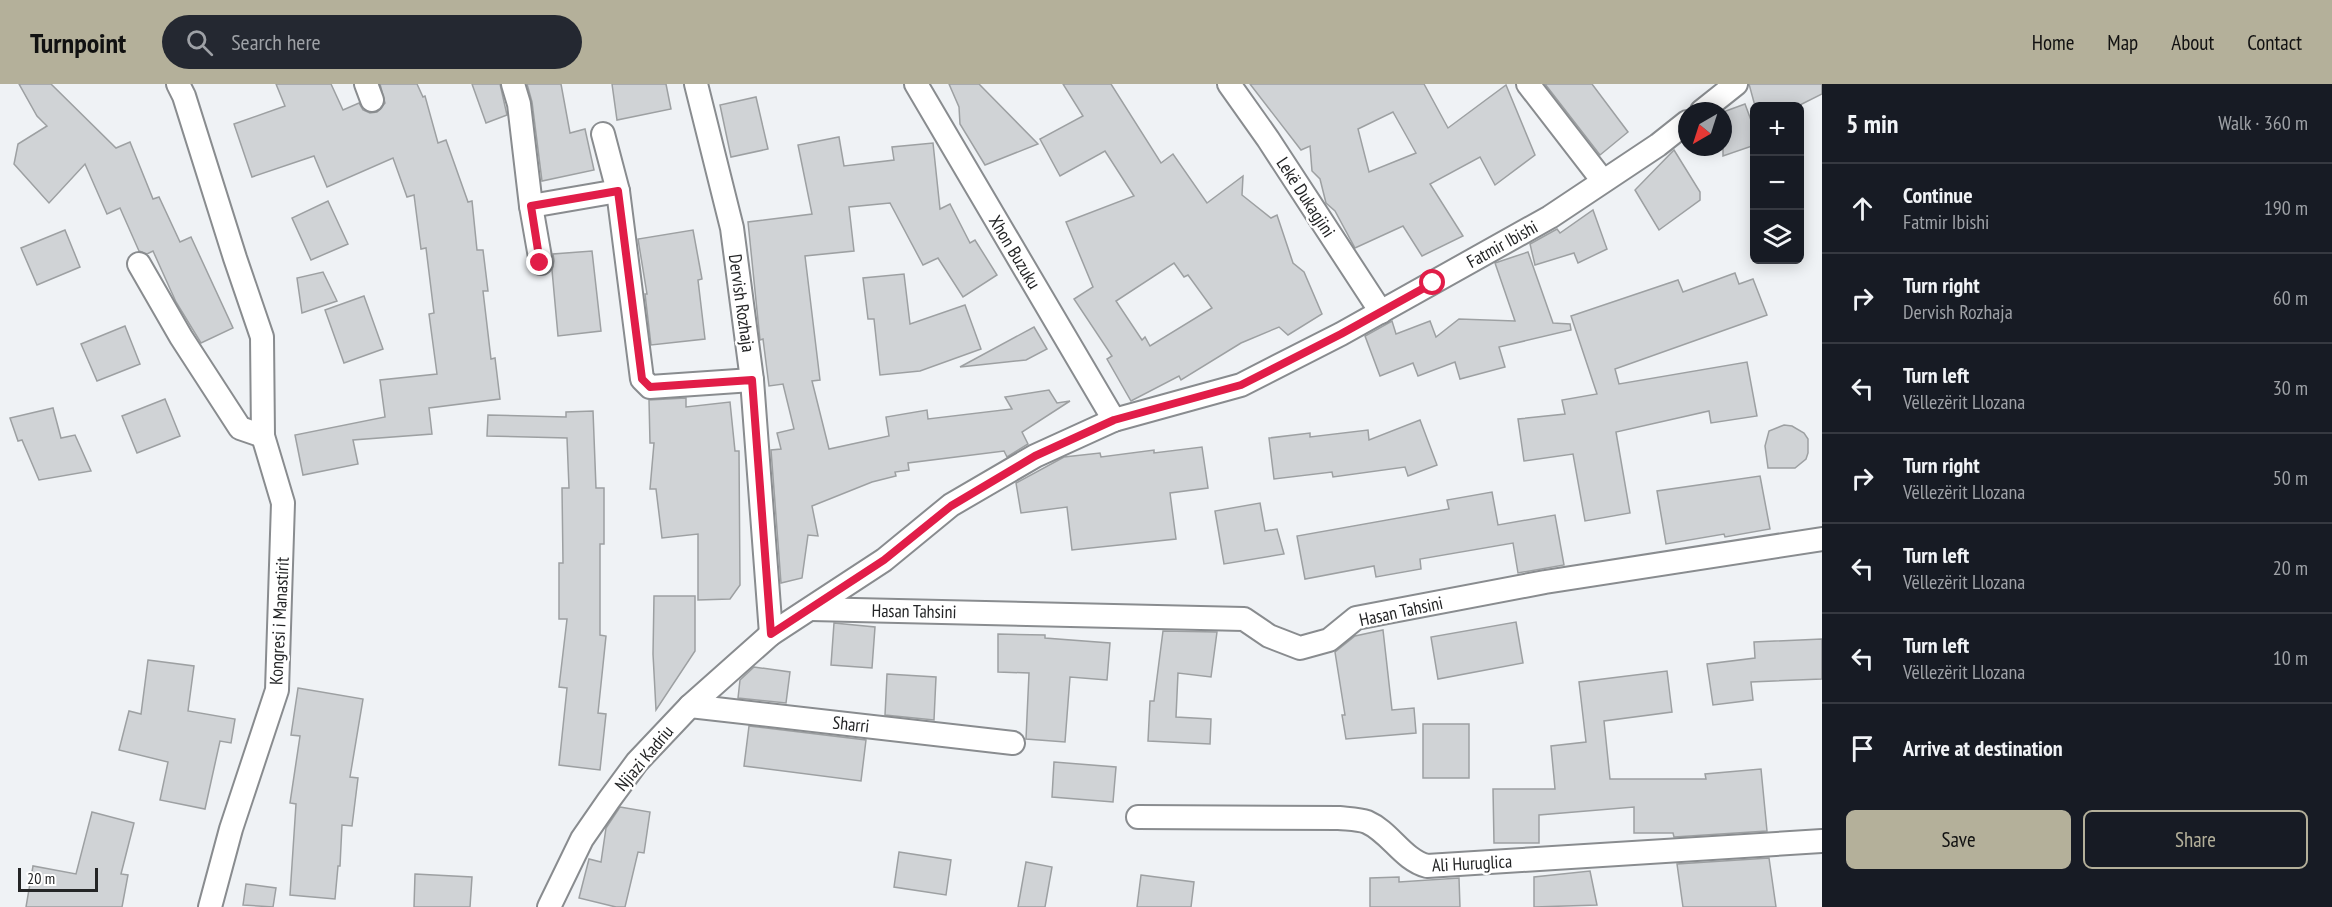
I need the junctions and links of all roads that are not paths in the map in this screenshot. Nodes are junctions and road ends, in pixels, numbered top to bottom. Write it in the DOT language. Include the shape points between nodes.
graph roads {
  1 [pos="178,84"];
  2 [pos="513,84"];
  3 [pos="696,84"];
  4 [pos="916,84"];
  5 [pos="1229,84"];
  6 [pos="1528,84"];
  7 [pos="1736,84"];
  8 [pos="1713,102"];
  9 [pos="1678,129"];
  10 [pos="603,134"];
  11 [pos="1603,181"];
  12 [pos="618,191"];
  13 [pos="531,206"];
  14 [pos="540,263"];
  15 [pos="139,264"];
  16 [pos="1381,312"];
  17 [pos="752,380"];
  18 [pos="1114,420"];
  19 [pos="263,436"];
  20 [pos="1822,539"];
  21 [pos="811,609"];
  22 [pos="771,634"];
  23 [pos="690,706"];
  24 [pos="1013,743"];
  25 [pos="1138,817"];
  26 [pos="1822,841"];
  27 [pos="210,907"];
  28 [pos="549,907"];
  1 -- 19 [label="street, Kongresi i Manastirit" via="262,337"];
  2 -- 13 [label="street" via="519,104"];
  3 -- 17 [label="street, Dervish Rozhaja" via="732,228"];
  4 -- 18 [label="street, Xhon Buzuku"];
  5 -- 16 [label="street, Lekë Dukagjini"];
  6 -- 11 [label="street"];
  7 -- 8 [label="street"];
  9 -- 11 [label="street, Fatmir Ibishi"];
  10 -- 12 [label="street"];
  11 -- 16 [label="street, Fatmir Ibishi" via="1550,217"];
  12 -- 13 [label="street"];
  12 -- 17 [label="street" via="642,379 650,387"];
  13 -- 14 [label="street"];
  15 -- 19 [label="street" via="240,428"];
  16 -- 18 [label="street, Fatmir Ibishi" via="1241,385"];
  17 -- 22 [label="street, Dervish Rozhaja"];
  18 -- 21 [label="street, Fatmir Ibishi" via="1035,456 951,506 884,560"];
  19 -- 27 [label="street, Kongresi i Manastirit" via="283,503 277,690"];
  20 -- 21 [label="street, Hasan Tahsini" via="1545,582 1356,618 1329,640 1300,648 1269,636 1244,619"];
  21 -- 22 [label="street, Fatmir Ibishi"];
  22 -- 23 [label="street, Njiazi Kadriu"];
  23 -- 24 [label="street, Sharri"];
  23 -- 28 [label="street, Njiazi Kadriu" via="637,762 609,800 582,839"];
  25 -- 26 [label="street, Ali Huruglica" via="1339,818 1367,822 1415,863 1427,866"];
}
